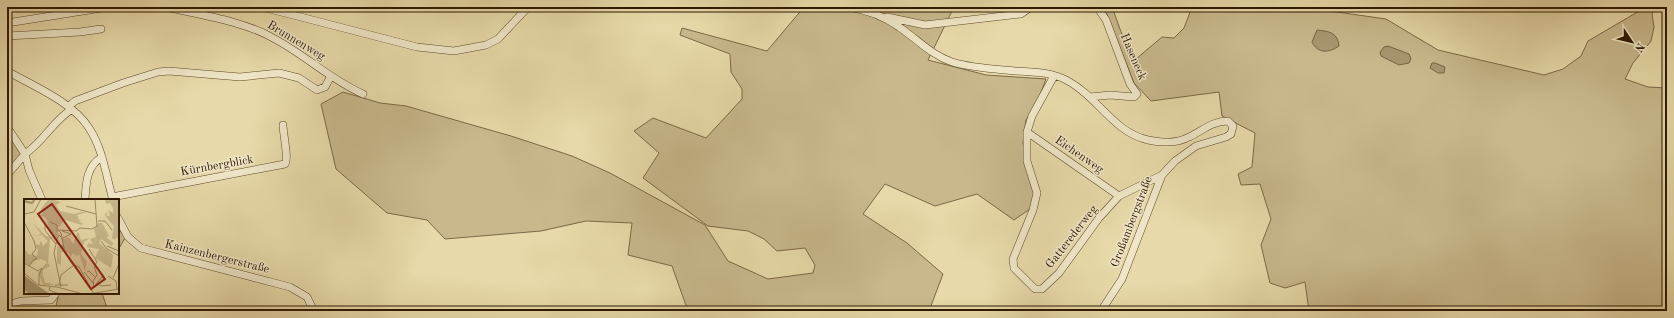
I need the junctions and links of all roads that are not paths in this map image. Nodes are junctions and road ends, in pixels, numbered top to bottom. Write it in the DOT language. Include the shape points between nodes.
graph roads {
  1 [pos="108,7"];
  2 [pos="166,7"];
  3 [pos="262,7"];
  4 [pos="528,7"];
  5 [pos="849,7"];
  6 [pos="1031,7"];
  7 [pos="1098,7"];
  8 [pos="882,16"];
  9 [pos="7,23"];
  10 [pos="101,30"];
  11 [pos="7,36"];
  12 [pos="7,71"];
  13 [pos="331,76"];
  14 [pos="1054,76"];
  15 [pos="363,94"];
  16 [pos="1090,97"];
  17 [pos="70,108"];
  18 [pos="283,125"];
  19 [pos="7,127"];
  20 [pos="1026,132"];
  21 [pos="25,154"];
  22 [pos="102,157"];
  23 [pos="7,175"];
  24 [pos="1162,175"];
  25 [pos="1119,196"];
  26 [pos="113,198"];
  27 [pos="42,199"];
  28 [pos="85,199"];
  29 [pos="119,220"];
  30 [pos="55,294"];
  31 [pos="16,303"];
  32 [pos="7,305"];
  33 [pos="17,311"];
  34 [pos="314,311"];
  35 [pos="1101,311"];
  1 -- 9 [label="street"];
  2 -- 13 [label="street, Brunnenweg" via="264,33"];
  3 -- 4 [label="street" via="417,47 454,51 486,45 498,39"];
  5 -- 8 [label="street, Großambergstraße"];
  6 -- 8 [label="street" via="1021,14 925,25"];
  7 -- 16 [label="street, Haseneck" via="1106,20 1130,84 1137,94 1134,97"];
  8 -- 14 [label="street, Großambergstraße" via="899,26 929,51 951,61"];
  10 -- 11 [label="street"];
  12 -- 17 [label="street"];
  13 -- 15 [label="street, Brunnenweg"];
  13 -- 17 [label="street" via="325,87 317,90 299,78 279,73 240,77 158,72 82,99"];
  14 -- 16 [label="street, Großambergstraße" via="1069,81"];
  14 -- 20 [label="street, Gatterederweg"];
  16 -- 24 [label="street, Großambergstraße" via="1117,124 1137,137 1147,140 1176,142 1217,122 1228,121 1233,126 1232,134 1196,146 1175,161"];
  17 -- 21 [label="street" via="54,122 36,146"];
  17 -- 22 [label="street" via="90,128"];
  18 -- 26 [label="street, Kürnbergblick" via="287,159 285,164"];
  19 -- 21 [label="street"];
  20 -- 25 [label="street, Eichenweg"];
  20 -- 25 [label="street, Gatterederweg" via="1027,161 1037,193 1033,210 1013,259 1014,268 1035,288 1042,289 1059,274 1099,218"];
  21 -- 23 [label="street"];
  21 -- 27 [label="street"];
  22 -- 26 [label="street"];
  22 -- 28 [label="street" via="88,174"];
  24 -- 25 [label="street, Gatterederweg"];
  24 -- 35 [label="street, Großambergstraße" via="1122,279"];
  29 -- 34 [label="street, Kainzenbergerstraße" via="128,237 141,248 290,287 307,297"];
  30 -- 31 [label="street" via="51,300"];
  31 -- 32 [label="street"];
  31 -- 33 [label="street"];
}
